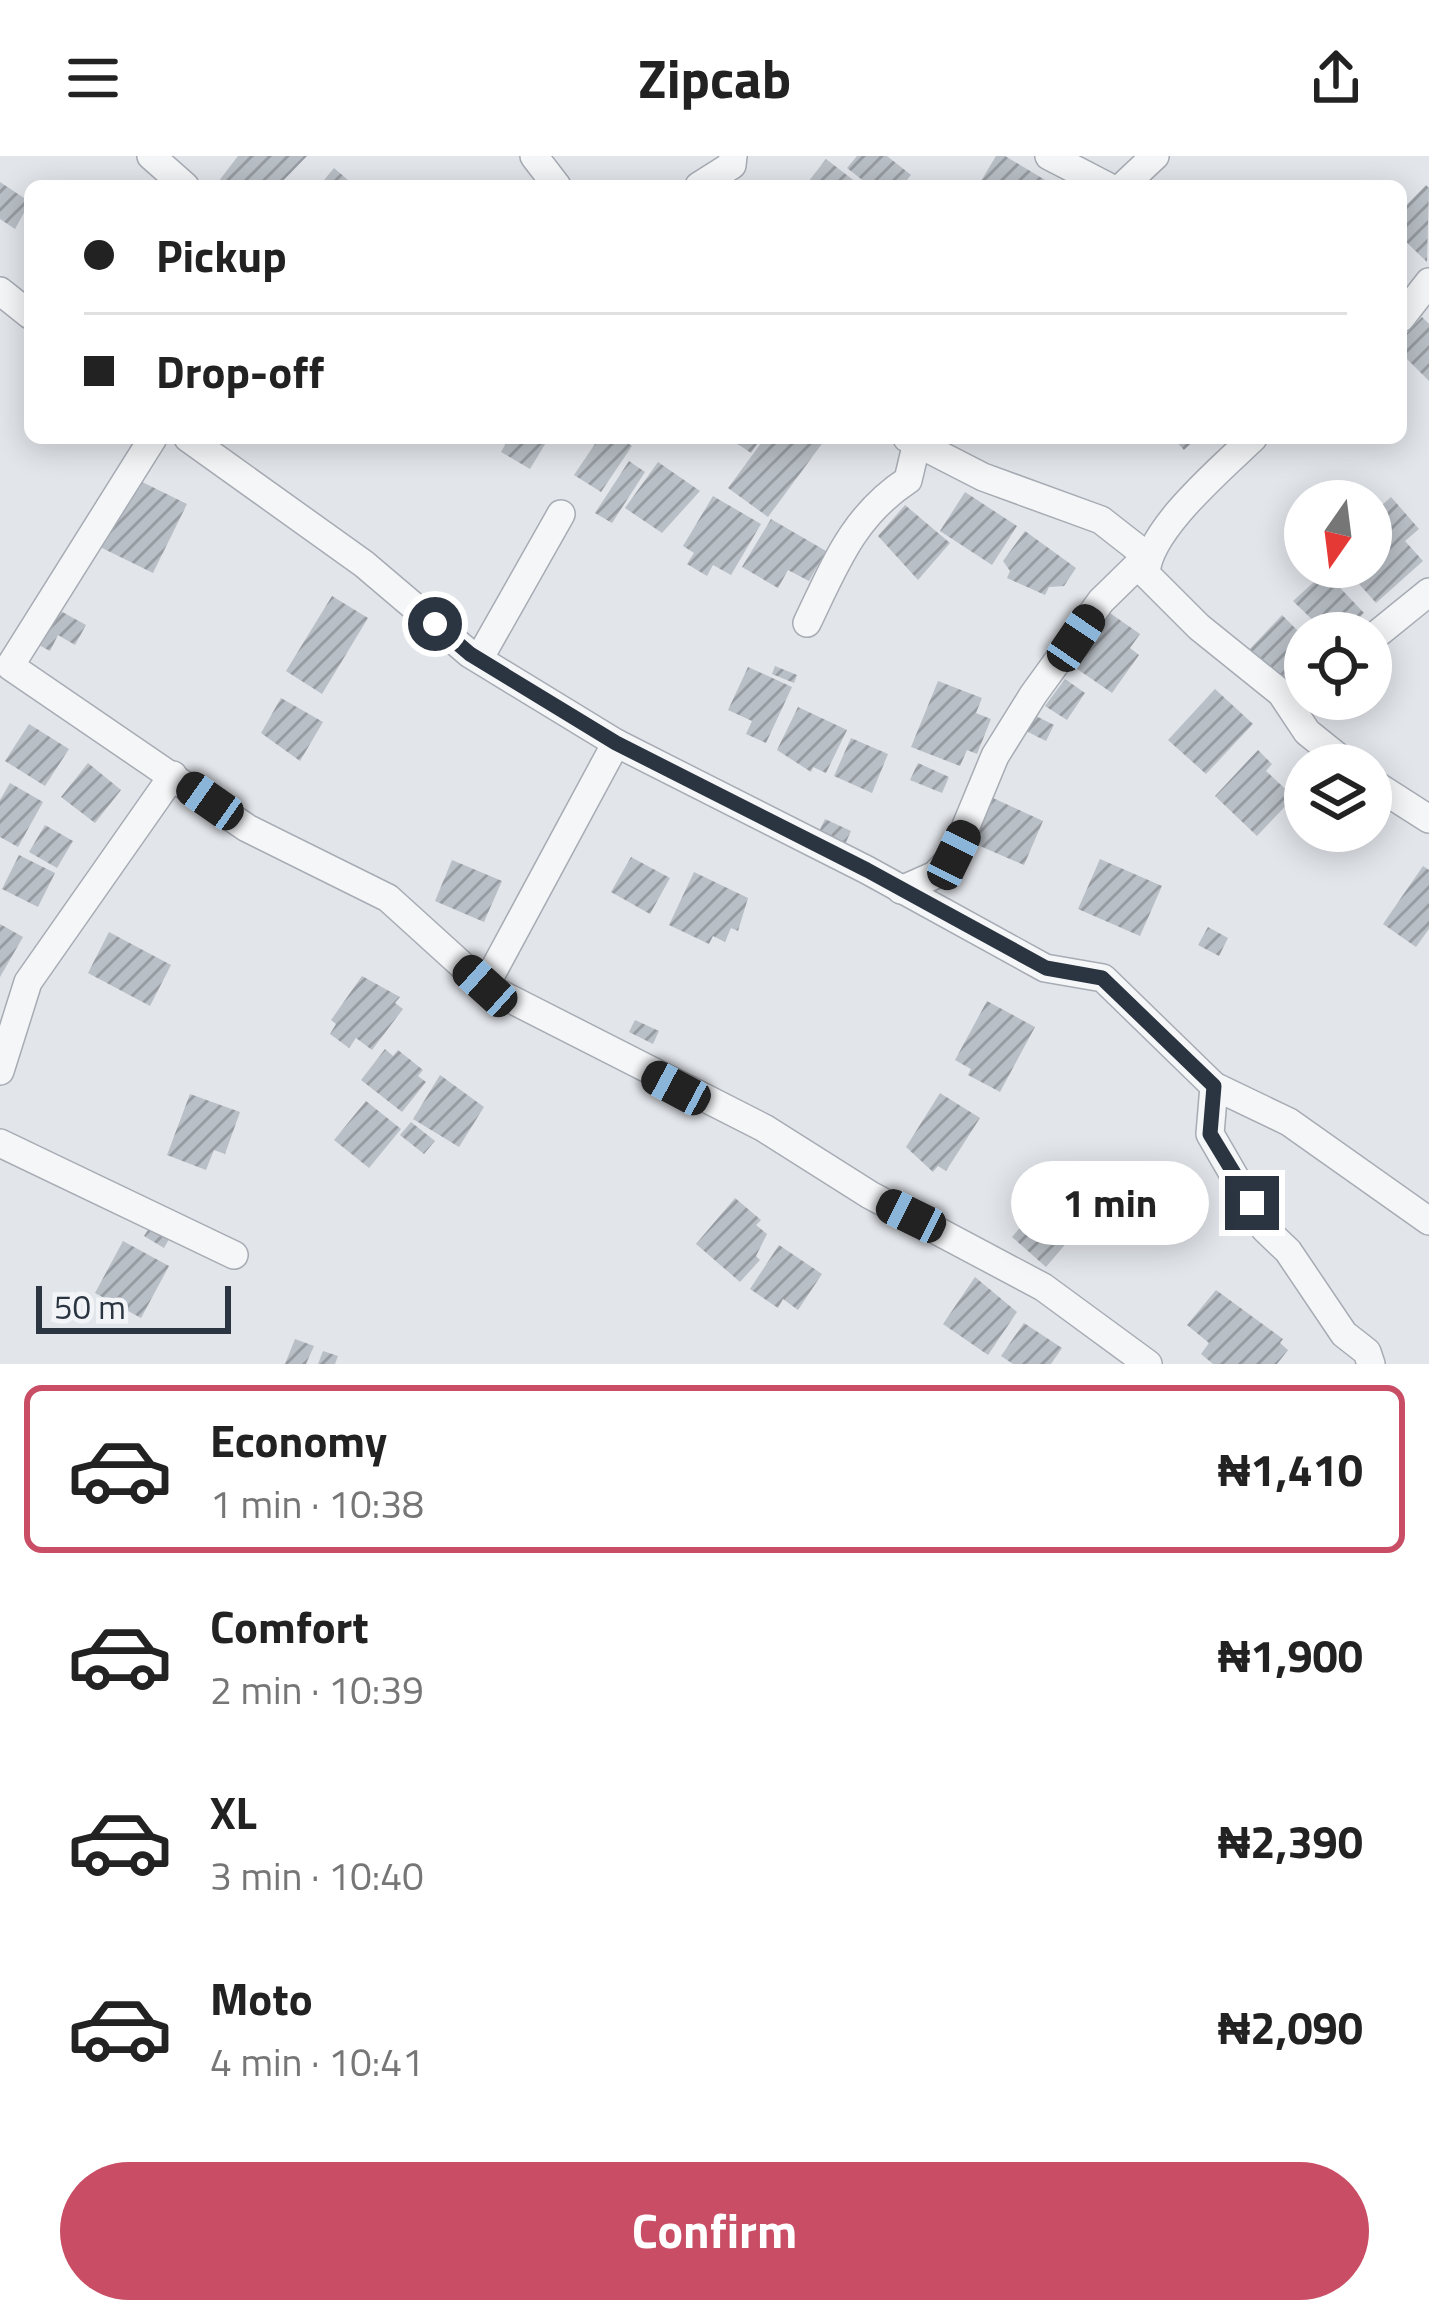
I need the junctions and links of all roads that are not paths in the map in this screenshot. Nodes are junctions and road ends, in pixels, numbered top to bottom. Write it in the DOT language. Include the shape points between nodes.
graph roads {
  1 [pos="152,156"];
  2 [pos="533,156"];
  3 [pos="733,156"];
  4 [pos="1049,156"];
  5 [pos="1155,156"];
  6 [pos="178,180"];
  7 [pos="552,180"];
  8 [pos="708,180"];
  9 [pos="1096,180"];
  10 [pos="1129,180"];
  11 [pos="1429,282"];
  12 [pos="0,291"];
  13 [pos="24,309"];
  14 [pos="1407,310"];
  15 [pos="149,444"];
  16 [pos="196,444"];
  17 [pos="913,444"];
  18 [pos="923,444"];
  19 [pos="1247,444"];
  20 [pos="561,514"];
  21 [pos="1147,556"];
  22 [pos="1429,592"];
  23 [pos="1392,622"];
  24 [pos="807,623"];
  25 [pos="479,659"];
  26 [pos="5,665"];
  27 [pos="1284,695"];
  28 [pos="1304,720"];
  29 [pos="616,743"];
  30 [pos="1322,744"];
  31 [pos="173,775"];
  32 [pos="1392,795"];
  33 [pos="1429,819"];
  34 [pos="902,890"];
  35 [pos="485,986"];
  36 [pos="0,1071"];
  37 [pos="1214,1086"];
  38 [pos="0,1144"];
  39 [pos="1429,1220"];
  40 [pos="234,1255"];
  41 [pos="1148,1364"];
  42 [pos="1371,1364"];
  1 -- 6 [label="street"];
  2 -- 7 [label="street"];
  3 -- 8 [label="street"];
  4 -- 9 [label="street"];
  5 -- 10 [label="street"];
  11 -- 14 [label="street"];
  12 -- 13 [label="street"];
  15 -- 26 [label="street"];
  16 -- 25 [label="street"];
  17 -- 24 [label="street" via="908,480 874,502"];
  18 -- 21 [label="street" via="983,477 1101,520"];
  19 -- 21 [label="street"];
  20 -- 25 [label="street"];
  21 -- 27 [label="street" via="1146,574"];
  21 -- 34 [label="street" via="1101,601 1033,695 995,756 954,855"];
  22 -- 23 [label="street"];
  25 -- 29 [label="street"];
  26 -- 31 [label="street"];
  28 -- 30 [label="street"];
  29 -- 34 [label="street"];
  29 -- 35 [label="street"];
  31 -- 35 [label="street" via="247,828 388,898"];
  31 -- 36 [label="street" via="28,982"];
  32 -- 33 [label="street"];
  34 -- 37 [label="street" via="1046,968 1102,978"];
  35 -- 41 [label="street" via="764,1128 1042,1287"];
  37 -- 39 [label="street" via="1288,1122"];
  37 -- 42 [label="street" via="1210,1134 1264,1229"];
  38 -- 40 [label="street"];
}
